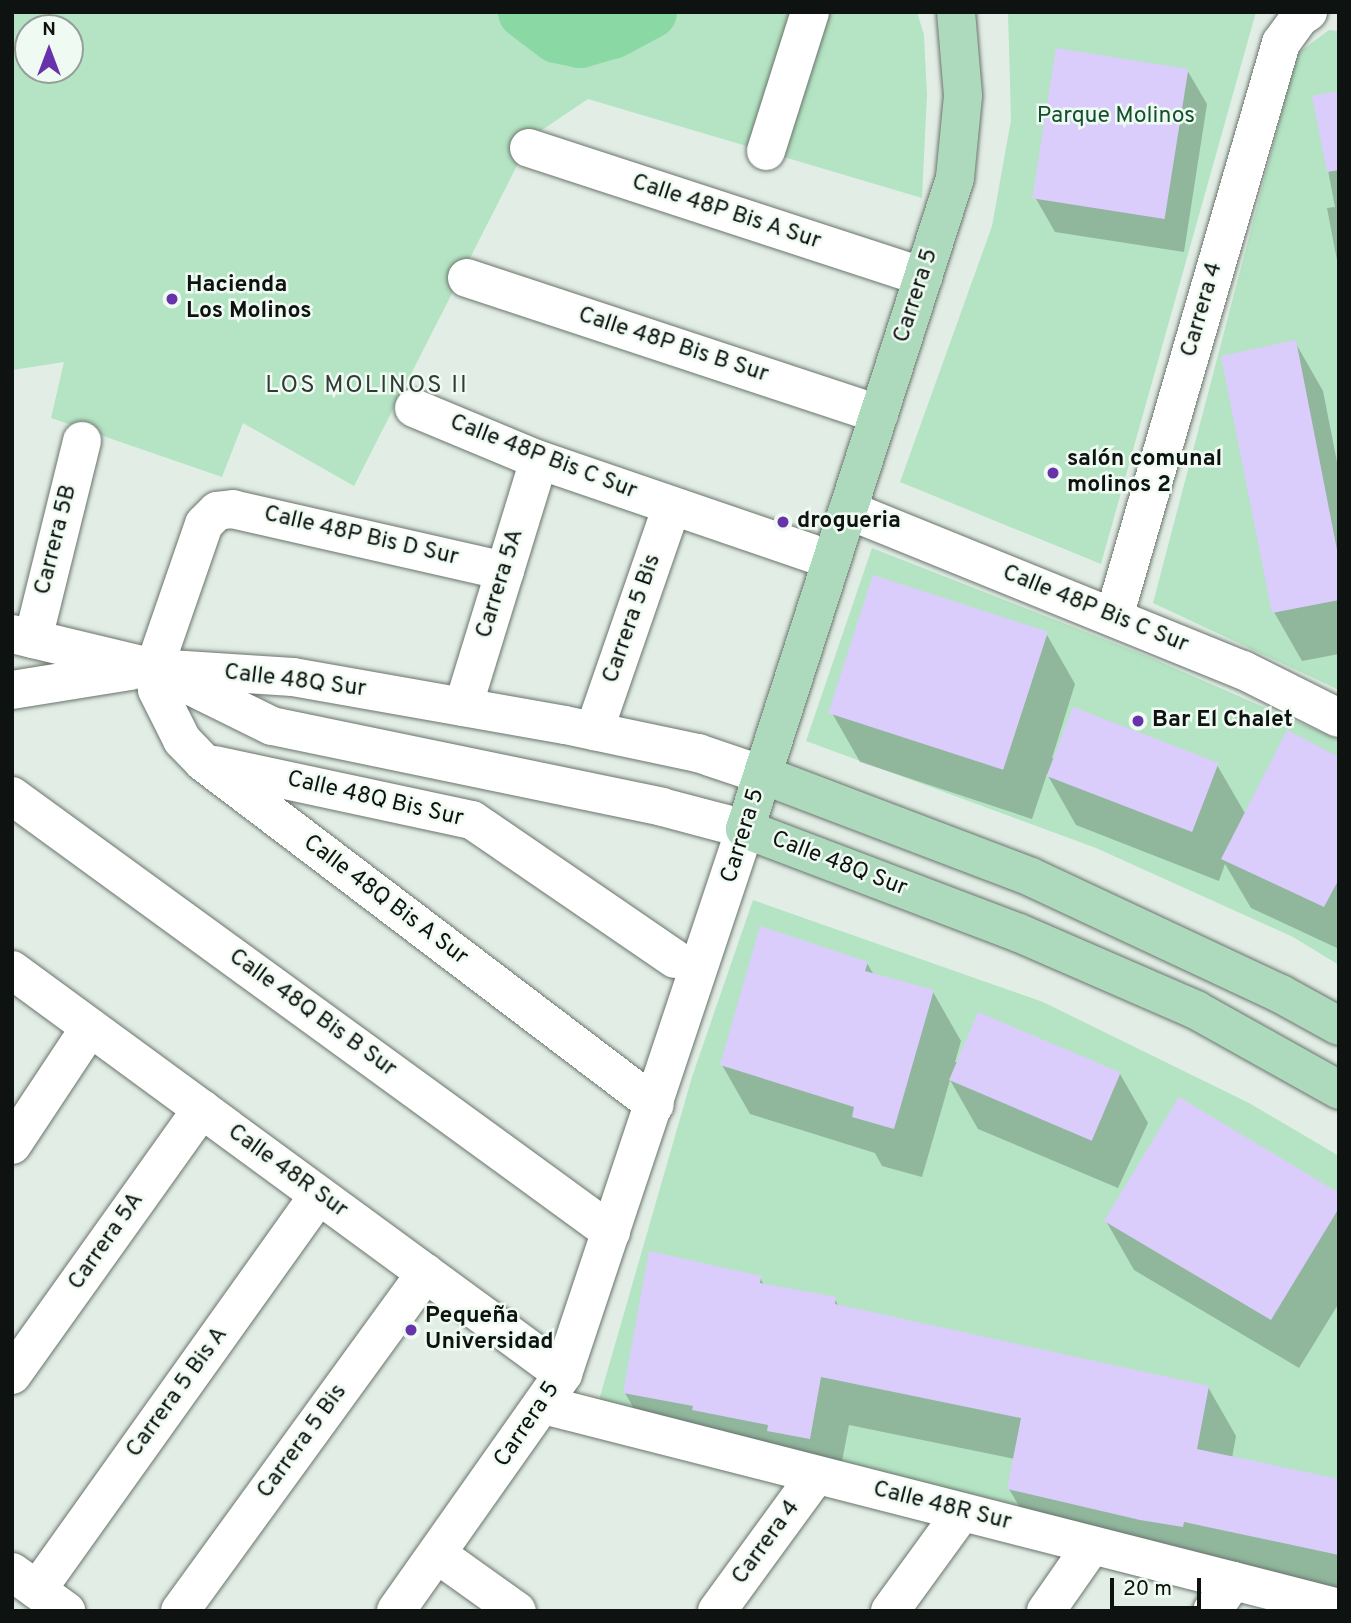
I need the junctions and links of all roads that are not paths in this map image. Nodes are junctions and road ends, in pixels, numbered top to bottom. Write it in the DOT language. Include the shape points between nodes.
graph roads {
  1 [pos="810,12"];
  2 [pos="956,12"];
  3 [pos="1308,12"];
  4 [pos="1283,28"];
  5 [pos="529,148"];
  6 [pos="766,151"];
  7 [pos="923,277"];
  8 [pos="467,278"];
  9 [pos="414,408"];
  10 [pos="879,414"];
  11 [pos="82,441"];
  12 [pos="539,460"];
  13 [pos="672,506"];
  14 [pos="848,510"];
  15 [pos="831,560"];
  16 [pos="505,571"];
  17 [pos="1114,617"];
  18 [pos="23,636"];
  19 [pos="154,668"];
  20 [pos="12,690"];
  21 [pos="463,707"];
  22 [pos="1339,718"];
  23 [pos="594,731"];
  24 [pos="203,762"];
  25 [pos="763,775"];
  26 [pos="12,796"];
  27 [pos="745,829"];
  28 [pos="675,959"];
  29 [pos="12,970"];
  30 [pos="1339,1026"];
  31 [pos="90,1027"];
  32 [pos="1339,1090"];
  33 [pos="654,1105"];
  34 [pos="202,1109"];
  35 [pos="12,1145"];
  36 [pos="320,1195"];
  37 [pos="611,1232"];
  38 [pos="426,1273"];
  39 [pos="12,1375"];
  40 [pos="554,1390"];
  41 [pos="816,1475"];
  42 [pos="962,1512"];
  43 [pos="1092,1545"];
  44 [pos="437,1553"];
  45 [pos="38,1591"];
  46 [pos="1223,1596"];
  47 [pos="1339,1608"];
  48 [pos="180,1611"];
  49 [pos="396,1611"];
  50 [pos="517,1611"];
  51 [pos="717,1611"];
  52 [pos="890,1611"];
  53 [pos="1046,1611"];
  1 -- 6 [label="street"];
  2 -- 7 [label="main road, Carrera 5" via="963,52 959,152"];
  3 -- 4 [label="street, Carrera 4"];
  4 -- 17 [label="street, Carrera 4"];
  5 -- 7 [label="street, Calle 48P Bis A Sur"];
  7 -- 10 [label="main road, Carrera 5"];
  8 -- 10 [label="street, Calle 48P Bis B Sur"];
  9 -- 12 [label="street, Calle 48P Bis C Sur"];
  10 -- 14 [label="main road, Carrera 5"];
  11 -- 18 [label="street, Carrera 5B"];
  12 -- 13 [label="street, Calle 48P Bis C Sur"];
  12 -- 16 [label="street, Carrera 5A"];
  13 -- 15 [label="street, Calle 48P Bis C Sur"];
  13 -- 23 [label="street, Carrera 5 Bis"];
  14 -- 15 [label="main road, Carrera 5"];
  14 -- 17 [label="street, Calle 48P Bis C Sur"];
  15 -- 25 [label="main road, Carrera 5"];
  16 -- 19 [label="street, Calle 48P Bis D Sur" via="233,509 217,511 204,524"];
  16 -- 21 [label="street, Carrera 5A"];
  17 -- 22 [label="street, Calle 48P Bis C Sur" via="1243,670"];
  18 -- 19 [label="street, Calle 48Q Sur"];
  19 -- 20 [label="street"];
  19 -- 21 [label="street, Calle 48Q Sur" via="293,677"];
  19 -- 24 [label="street, Calle 48Q Bis A Sur" via="166,713"];
  19 -- 27 [label="street, Calle 48Q Sur" via="272,726 649,804"];
  21 -- 23 [label="street, Calle 48Q Sur"];
  23 -- 25 [label="street, Calle 48Q Sur" via="698,753"];
  24 -- 28 [label="street, Calle 48Q Bis Sur" via="472,820"];
  24 -- 33 [label="street, Calle 48Q Bis A Sur"];
  25 -- 27 [label="main road, Carrera 5"];
  25 -- 30 [label="main road, Calle 48Q Sur" via="1031,877 1281,994"];
  26 -- 37 [label="street, Calle 48Q Bis B Sur"];
  27 -- 32 [label="main road, Calle 48Q Sur" via="1018,933 1196,1010"];
  27 -- 33 [label="street, Carrera 5"];
  29 -- 31 [label="street, Calle 48R Sur"];
  31 -- 34 [label="street, Calle 48R Sur"];
  31 -- 35 [label="street"];
  33 -- 37 [label="street, Carrera 5"];
  34 -- 36 [label="street, Calle 48R Sur"];
  34 -- 39 [label="street, Carrera 5A"];
  36 -- 38 [label="street, Calle 48R Sur"];
  36 -- 45 [label="street, Carrera 5 Bis A"];
  37 -- 40 [label="street, Carrera 5"];
  38 -- 40 [label="street, Calle 48R Sur"];
  38 -- 48 [label="street, Carrera 5 Bis"];
  40 -- 41 [label="street, Calle 48R Sur"];
  40 -- 44 [label="street, Carrera 5"];
  41 -- 42 [label="street, Calle 48R Sur"];
  41 -- 51 [label="street, Carrera 4"];
  42 -- 43 [label="street, Calle 48R Sur"];
  42 -- 52 [label="street"];
  43 -- 46 [label="street, Calle 48R Sur"];
  43 -- 53 [label="street"];
  44 -- 49 [label="street, Carrera 5"];
  44 -- 50 [label="street"];
  46 -- 47 [label="street, Calle 48R Sur"];
}
